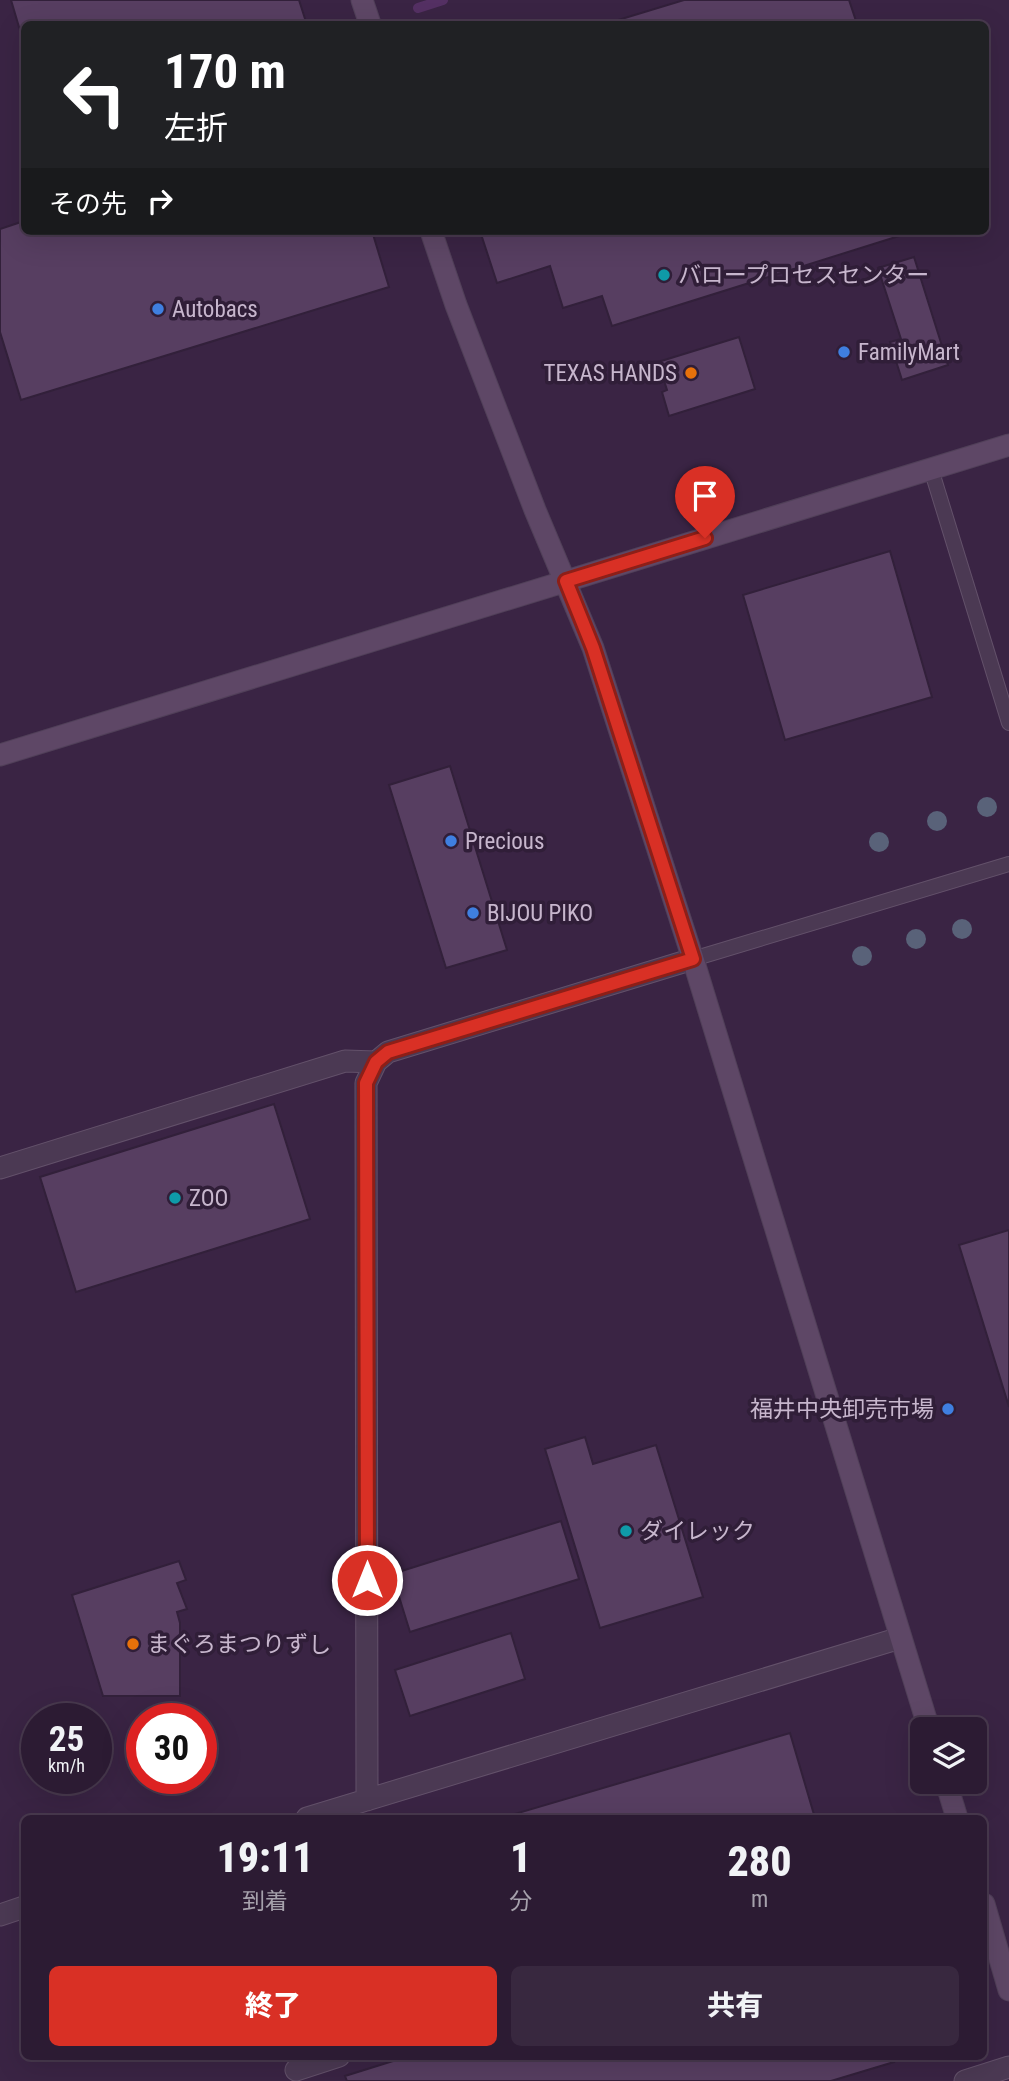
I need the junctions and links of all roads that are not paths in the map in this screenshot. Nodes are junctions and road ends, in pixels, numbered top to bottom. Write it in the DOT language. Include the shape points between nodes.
graph roads {
  1 [pos="362,0"];
  2 [pos="369,21"];
  3 [pos="432,235"];
  4 [pos="1009,445"];
  5 [pos="931,469"];
  6 [pos="566,581"];
  7 [pos="1009,723"];
  8 [pos="0,755"];
  9 [pos="1009,864"];
  10 [pos="693,959"];
  11 [pos="376,1062"];
  12 [pos="0,1168"];
  13 [pos="900,1637"];
  14 [pos="925,1717"];
  15 [pos="950,1794"];
  16 [pos="367,1800"];
  17 [pos="317,1815"];
  18 [pos="956,1815"];
  19 [pos="21,1908"];
  20 [pos="987,1914"];
  21 [pos="0,1915"];
  22 [pos="1009,1990"];
  23 [pos="325,2060"];
  24 [pos="1009,2067"];
  25 [pos="295,2069"];
  26 [pos="965,2081"];
  1 -- 2 [label="street"];
  3 -- 6 [label="street"];
  4 -- 5 [label="street"];
  5 -- 6 [label="street"];
  5 -- 7 [label="lane"];
  6 -- 8 [label="street"];
  6 -- 10 [label="street" via="593,648"];
  9 -- 10 [label="lane"];
  10 -- 11 [label="street" via="388,1052"];
  10 -- 13 [label="street"];
  11 -- 12 [label="street" via="345,1060"];
  11 -- 16 [label="street" via="366,1083"];
  13 -- 14 [label="street"];
  13 -- 16 [label="street"];
  15 -- 18 [label="street"];
  16 -- 17 [label="street"];
  19 -- 21 [label="street"];
  20 -- 22 [label="street"];
  23 -- 25 [label="street"];
  24 -- 26 [label="street"];
}
